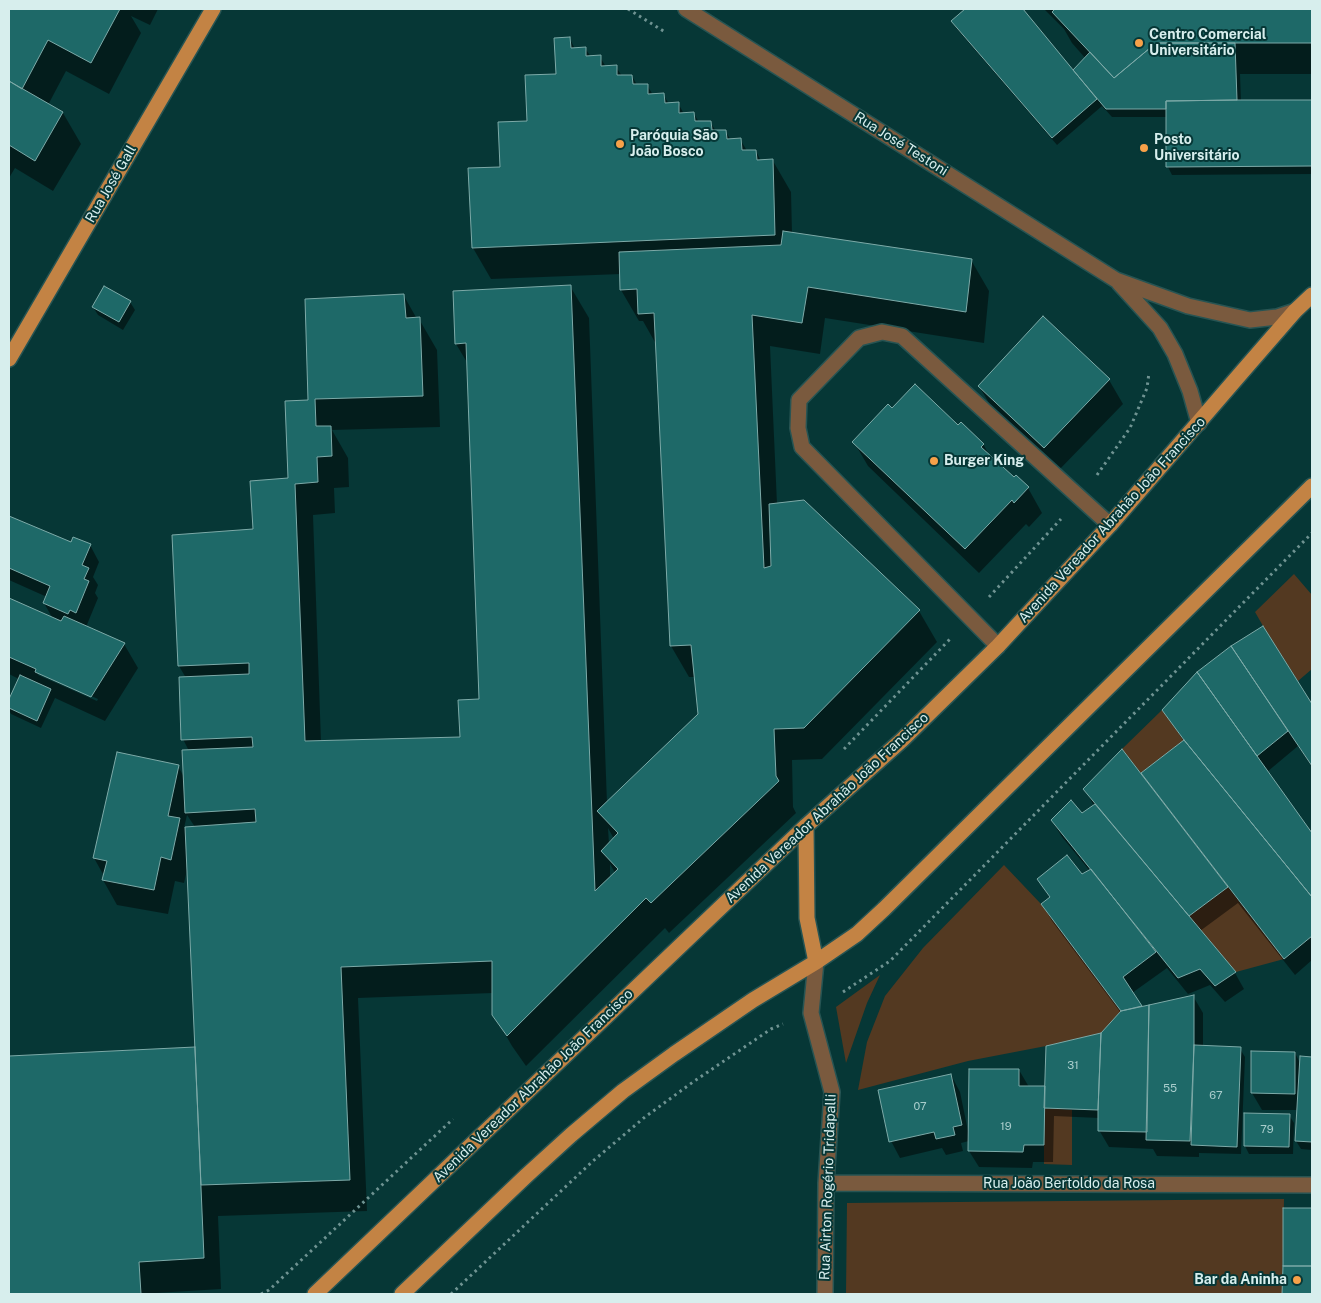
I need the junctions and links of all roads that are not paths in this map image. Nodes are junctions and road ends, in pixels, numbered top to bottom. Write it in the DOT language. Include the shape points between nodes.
graph roads {
  1 [pos="213,9"];
  2 [pos="686,9"];
  3 [pos="1116,280"];
  4 [pos="1312,295"];
  5 [pos="1295,311"];
  6 [pos="9,359"];
  7 [pos="1199,422"];
  8 [pos="1312,486"];
  9 [pos="1110,525"];
  10 [pos="998,646"];
  11 [pos="806,826"];
  12 [pos="816,962"];
  13 [pos="826,1183"];
  14 [pos="1312,1185"];
  15 [pos="315,1294"];
  16 [pos="402,1294"];
  17 [pos="825,1294"];
  1 -- 6 [label="main road, Rua José Gall"];
  2 -- 3 [label="street, Rua José Testoni"];
  3 -- 5 [label="street, Rua José Testoni" via="1188,306 1250,320"];
  3 -- 7 [label="street, Rua José Testoni" via="1160,328 1175,354"];
  4 -- 5 [label="main road, Avenida Vereador Abrahão João Francisco"];
  5 -- 7 [label="main road, Avenida Vereador Abrahão João Francisco"];
  7 -- 9 [label="main road, Avenida Vereador Abrahão João Francisco"];
  8 -- 12 [label="main road" via="884,909 856,934"];
  9 -- 10 [label="main road, Avenida Vereador Abrahão João Francisco"];
  9 -- 10 [label="street" via="902,336 882,332 859,338 799,400 798,428 802,447"];
  10 -- 11 [label="main road, Avenida Vereador Abrahão João Francisco" via="902,740"];
  11 -- 12 [label="main road" via="806,918"];
  11 -- 15 [label="main road, Avenida Vereador Abrahão João Francisco"];
  12 -- 13 [label="street, Rua Airton Rogério Tridapalli" via="811,1013 832,1092"];
  12 -- 16 [label="main road" via="745,1006 623,1090"];
  13 -- 14 [label="street, Rua João Bertoldo da Rosa"];
  13 -- 17 [label="street, Rua Airton Rogério Tridapalli"];
}
